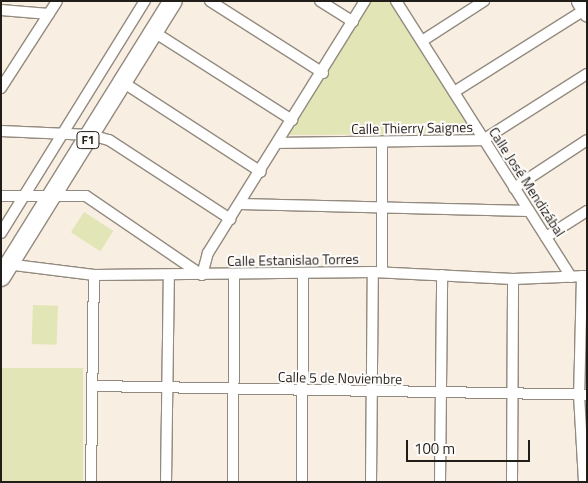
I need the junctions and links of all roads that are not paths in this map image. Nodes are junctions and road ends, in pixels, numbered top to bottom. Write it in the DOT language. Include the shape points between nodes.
graph roads {
  1 [pos="57,1"];
  2 [pos="145,1"];
  3 [pos="173,1"];
  4 [pos="210,1"];
  5 [pos="320,1"];
  6 [pos="365,1"];
  7 [pos="396,1"];
  8 [pos="484,1"];
  9 [pos="583,8"];
  10 [pos="1,10"];
  11 [pos="49,14"];
  12 [pos="353,22"];
  13 [pos="154,32"];
  14 [pos="422,41"];
  15 [pos="6,72"];
  16 [pos="323,73"];
  17 [pos="587,74"];
  18 [pos="124,84"];
  19 [pos="1,88"];
  20 [pos="454,92"];
  21 [pos="292,120"];
  22 [pos="1,131"];
  23 [pos="62,134"];
  24 [pos="91,135"];
  25 [pos="483,140"];
  26 [pos="587,140"];
  27 [pos="278,143"];
  28 [pos="382,144"];
  29 [pos="261,172"];
  30 [pos="514,188"];
  31 [pos="1,196"];
  32 [pos="23,198"];
  33 [pos="51,198"];
  34 [pos="240,204"];
  35 [pos="382,204"];
  36 [pos="529,211"];
  37 [pos="587,211"];
  38 [pos="230,219"];
  39 [pos="1,233"];
  40 [pos="546,237"];
  41 [pos="4,268"];
  42 [pos="377,272"];
  43 [pos="94,275"];
  44 [pos="169,275"];
  45 [pos="202,275"];
  46 [pos="234,275"];
  47 [pos="303,275"];
  48 [pos="442,275"];
  49 [pos="585,276"];
  50 [pos="570,277"];
  51 [pos="513,279"];
  52 [pos="584,326"];
  53 [pos="93,386"];
  54 [pos="168,386"];
  55 [pos="234,390"];
  56 [pos="372,390"];
  57 [pos="304,391"];
  58 [pos="440,395"];
  59 [pos="510,395"];
  60 [pos="583,395"];
  61 [pos="91,482"];
  62 [pos="166,482"];
  63 [pos="233,482"];
  64 [pos="302,482"];
  65 [pos="371,482"];
  66 [pos="440,482"];
  67 [pos="512,482"];
  68 [pos="584,482"];
  1 -- 11 [label="street"];
  2 -- 23 [label="street"];
  3 -- 13 [label="highway, F1"];
  4 -- 16 [label="street"];
  5 -- 12 [label="street"];
  6 -- 12 [label="street"];
  7 -- 14 [label="street, Calle José Mendizábal"];
  8 -- 14 [label="street"];
  9 -- 20 [label="street"];
  10 -- 11 [label="street"];
  11 -- 15 [label="street"];
  12 -- 16 [label="street"];
  13 -- 18 [label="highway, F1"];
  13 -- 21 [label="street"];
  14 -- 20 [label="street, Calle José Mendizábal"];
  15 -- 19 [label="street"];
  16 -- 21 [label="street"];
  17 -- 25 [label="street, Calle Thierry Saignes"];
  18 -- 24 [label="highway, F1"];
  18 -- 29 [label="street"];
  20 -- 25 [label="street, Calle José Mendizábal"];
  21 -- 27 [label="street"];
  22 -- 23 [label="street"];
  23 -- 24 [label="street"];
  23 -- 32 [label="street"];
  24 -- 33 [label="highway, F1"];
  24 -- 38 [label="street" via="108,140"];
  25 -- 28 [label="street, Calle Thierry Saignes"];
  25 -- 30 [label="street, Calle José Mendizábal"];
  26 -- 30 [label="street"];
  27 -- 28 [label="street, Calle Thierry Saignes"];
  27 -- 29 [label="street"];
  28 -- 35 [label="street"];
  29 -- 34 [label="street"];
  30 -- 36 [label="street, Calle José Mendizábal"];
  31 -- 32 [label="street"];
  32 -- 33 [label="street"];
  32 -- 39 [label="street"];
  33 -- 41 [label="highway, F1"];
  33 -- 45 [label="street" via="86,196"];
  34 -- 35 [label="street"];
  34 -- 38 [label="street"];
  35 -- 36 [label="street"];
  35 -- 42 [label="street"];
  36 -- 40 [label="street, Calle José Mendizábal"];
  37 -- 40 [label="street"];
  38 -- 45 [label="street" via="208,253"];
  40 -- 50 [label="street, Calle José Mendizábal"];
  41 -- 43 [label="street, Calle Estanislao Torres"];
  42 -- 47 [label="street, Calle Estanislao Torres"];
  42 -- 48 [label="street, Calle Estanislao Torres"];
  42 -- 56 [label="street"];
  43 -- 44 [label="street, Calle Estanislao Torres"];
  43 -- 53 [label="street"];
  44 -- 45 [label="street, Calle Estanislao Torres"];
  44 -- 54 [label="street"];
  45 -- 46 [label="street, Calle Estanislao Torres"];
  46 -- 47 [label="street, Calle Estanislao Torres"];
  46 -- 55 [label="street"];
  47 -- 57 [label="street"];
  48 -- 51 [label="street, Calle Estanislao Torres"];
  48 -- 58 [label="street"];
  49 -- 50 [label="street, Calle Estanislao Torres"];
  49 -- 52 [label="street"];
  50 -- 51 [label="street, Calle Estanislao Torres"];
  51 -- 59 [label="street"];
  52 -- 60 [label="street"];
  53 -- 54 [label="street, Calle 5 de Noviembre"];
  53 -- 61 [label="street"];
  54 -- 55 [label="street, Calle 5 de Noviembre"];
  54 -- 62 [label="street"];
  55 -- 57 [label="street, Calle 5 de Noviembre"];
  55 -- 63 [label="street"];
  56 -- 57 [label="street, Calle 5 de Noviembre"];
  56 -- 58 [label="street, Calle 5 de Noviembre"];
  56 -- 65 [label="street"];
  57 -- 64 [label="street"];
  58 -- 59 [label="street, Calle 5 de Noviembre"];
  58 -- 66 [label="street"];
  59 -- 60 [label="street, Calle 5 de Noviembre"];
  59 -- 67 [label="street"];
  60 -- 68 [label="street"];
}
